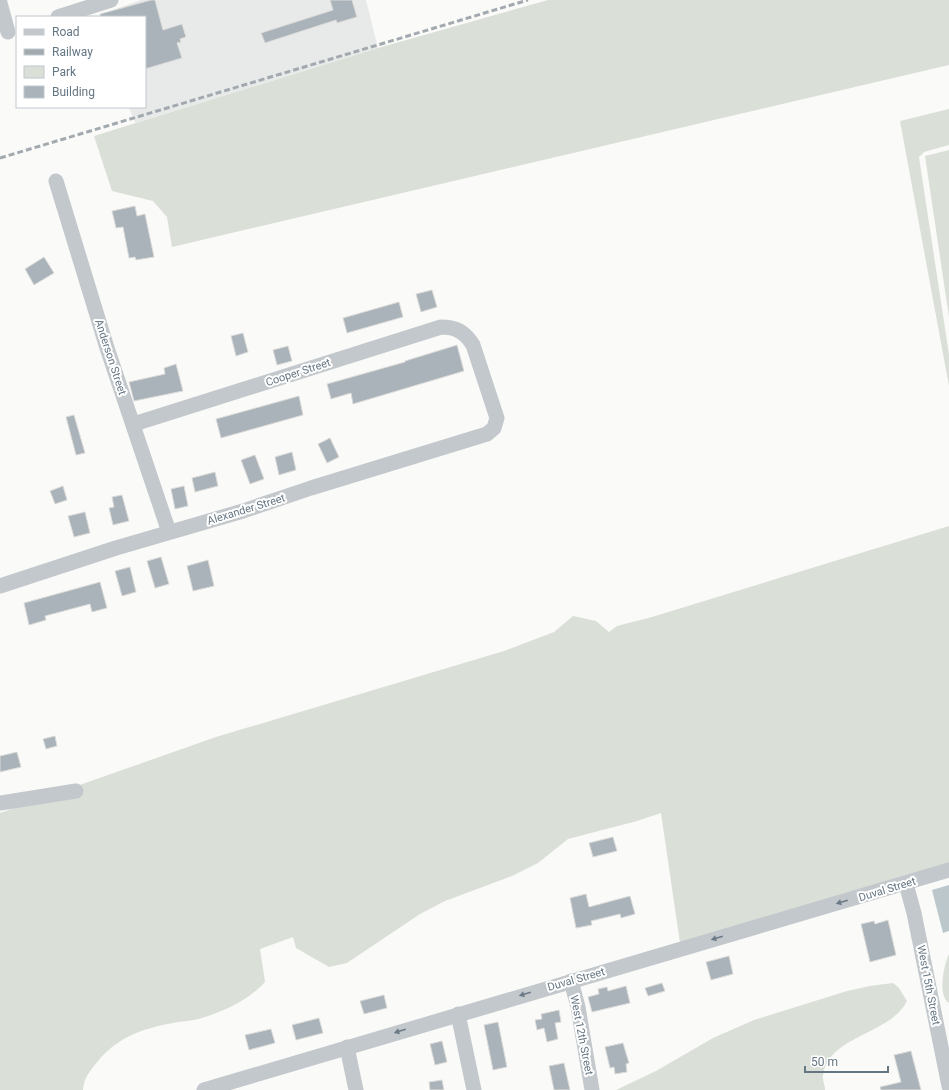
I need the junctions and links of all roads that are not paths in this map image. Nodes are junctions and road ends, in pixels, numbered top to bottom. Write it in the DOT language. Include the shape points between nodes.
graph roads {
  1 [pos="111,0"];
  2 [pos="0,3"];
  3 [pos="61,16"];
  4 [pos="8,32"];
  5 [pos="56,181"];
  6 [pos="134,424"];
  7 [pos="492,430"];
  8 [pos="169,532"];
  9 [pos="0,586"];
  10 [pos="76,791"];
  11 [pos="0,803"];
  12 [pos="949,870"];
  13 [pos="906,884"];
  14 [pos="571,981"];
  15 [pos="458,1014"];
  16 [pos="347,1047"];
  17 [pos="234,1086"];
  18 [pos="949,1086"];
  19 [pos="204,1090"];
  20 [pos="356,1090"];
  21 [pos="474,1090"];
  22 [pos="592,1090"];
  1 -- 3 [label="street"];
  2 -- 4 [label="street"];
  5 -- 6 [label="street, Anderson Street" via="107,348"];
  6 -- 7 [label="street, Cooper Street" via="441,327 450,327 462,331 473,345 496,413 496,424"];
  6 -- 8 [label="street, Anderson Street"];
  7 -- 8 [label="street, Alexander Street" via="243,511"];
  8 -- 9 [label="street, Alexander Street"];
  10 -- 11 [label="street"];
  12 -- 13 [label="street, Duval Street"];
  13 -- 14 [label="street, Duval Street, one-way"];
  13 -- 18 [label="street, West 15th Street"];
  14 -- 15 [label="street, Duval Street, one-way"];
  14 -- 22 [label="street, West 12th Street"];
  15 -- 16 [label="street, Duval Street, one-way"];
  15 -- 21 [label="street"];
  16 -- 17 [label="street, Duval Street"];
  16 -- 20 [label="street"];
  17 -- 19 [label="street, Duval Street"];
}
